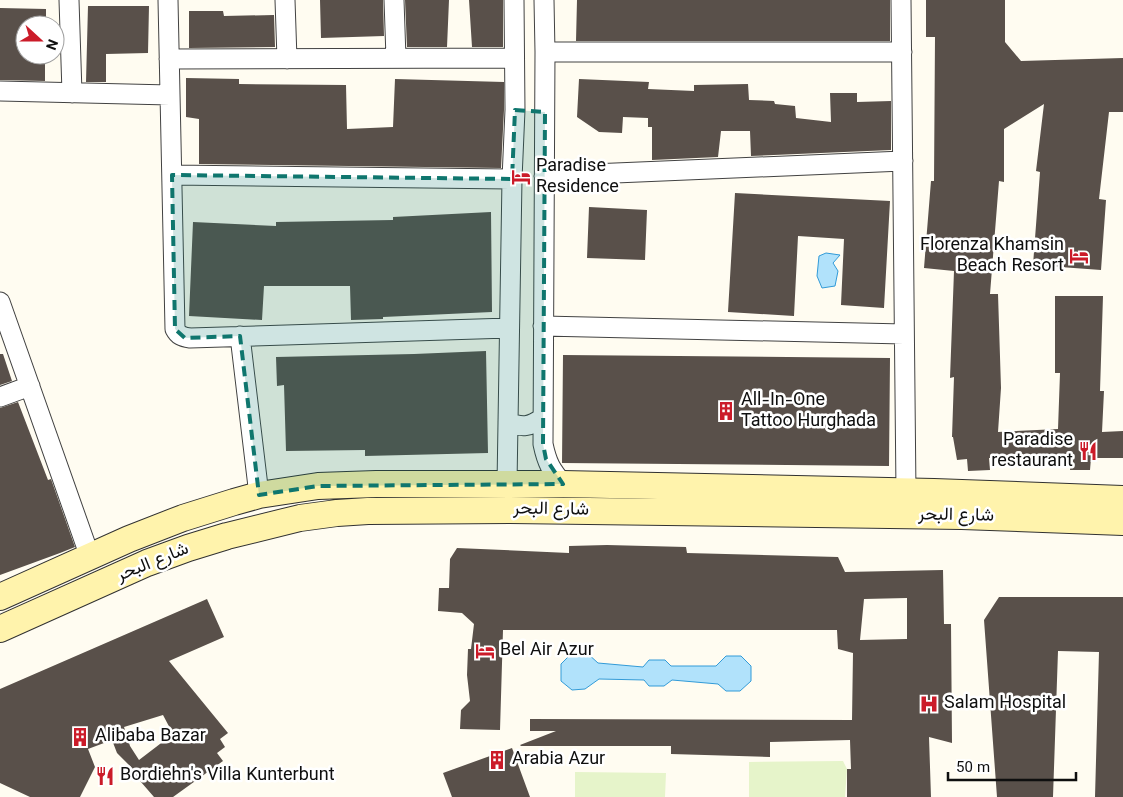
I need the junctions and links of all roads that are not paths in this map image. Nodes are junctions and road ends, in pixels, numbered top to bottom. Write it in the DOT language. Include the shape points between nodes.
graph roads {
  1 [pos="69,0"];
  2 [pos="168,0"];
  3 [pos="284,0"];
  4 [pos="394,0"];
  5 [pos="514,0"];
  6 [pos="544,0"];
  7 [pos="901,0"];
  8 [pos="545,52"];
  9 [pos="902,52"];
  10 [pos="396,58"];
  11 [pos="514,58"];
  12 [pos="170,59"];
  13 [pos="287,59"];
  14 [pos="0,91"];
  15 [pos="72,93"];
  16 [pos="170,95"];
  17 [pos="515,110"];
  18 [pos="545,112"];
  19 [pos="903,161"];
  20 [pos="172,175"];
  21 [pos="544,176"];
  22 [pos="512,179"];
  23 [pos="0,302"];
  24 [pos="543,326"];
  25 [pos="509,328"];
  26 [pos="904,334"];
  27 [pos="240,336"];
  28 [pos="30,386"];
  29 [pos="0,397"];
  30 [pos="542,418"];
  31 [pos="508,422"];
  32 [pos="507,484"];
  33 [pos="563,484"];
  34 [pos="906,492"];
  35 [pos="259,495"];
  36 [pos="1123,500"];
  37 [pos="1123,522"];
  38 [pos="90,557"];
  39 [pos="0,597"];
  40 [pos="2,623"];
  1 -- 15 [label="street"];
  2 -- 12 [label="street"];
  3 -- 13 [label="street"];
  4 -- 10 [label="street"];
  5 -- 11 [label="street"];
  6 -- 8 [label="street"];
  7 -- 9 [label="street"];
  8 -- 9 [label="street"];
  8 -- 18 [label="street"];
  9 -- 19 [label="street"];
  10 -- 11 [label="street"];
  10 -- 13 [label="street"];
  11 -- 17 [label="street"];
  12 -- 13 [label="street"];
  12 -- 16 [label="street"];
  14 -- 15 [label="street"];
  15 -- 16 [label="street"];
  16 -- 20 [label="street"];
  17 -- 18 [label="street"];
  17 -- 22 [label="street"];
  18 -- 21 [label="street"];
  19 -- 21 [label="street"];
  19 -- 26 [label="street"];
  20 -- 22 [label="street"];
  20 -- 27 [label="street" via="175,329 185,338"];
  21 -- 24 [label="street"];
  22 -- 25 [label="street"];
  23 -- 28 [label="street"];
  24 -- 26 [label="street"];
  24 -- 30 [label="street"];
  25 -- 27 [label="street"];
  25 -- 31 [label="street"];
  26 -- 34 [label="street"];
  27 -- 35 [label="street"];
  28 -- 29 [label="street"];
  28 -- 38 [label="street"];
  30 -- 31 [label="street" via="526,426"];
  30 -- 33 [label="street" via="542,444 546,459"];
  31 -- 32 [label="street"];
  32 -- 33 [label="main road, شارع البحر"];
  32 -- 35 [label="main road, شارع البحر" via="337,485"];
  33 -- 34 [label="main road, شارع البحر"];
  34 -- 36 [label="main road, شارع البحر"];
  35 -- 38 [label="main road, شارع البحر" via="184,518"];
  37 -- 40 [label="main road, شارع البحر" via="962,516 510,510 337,513 291,520 188,548"];
  38 -- 39 [label="main road, شارع البحر"];
}
